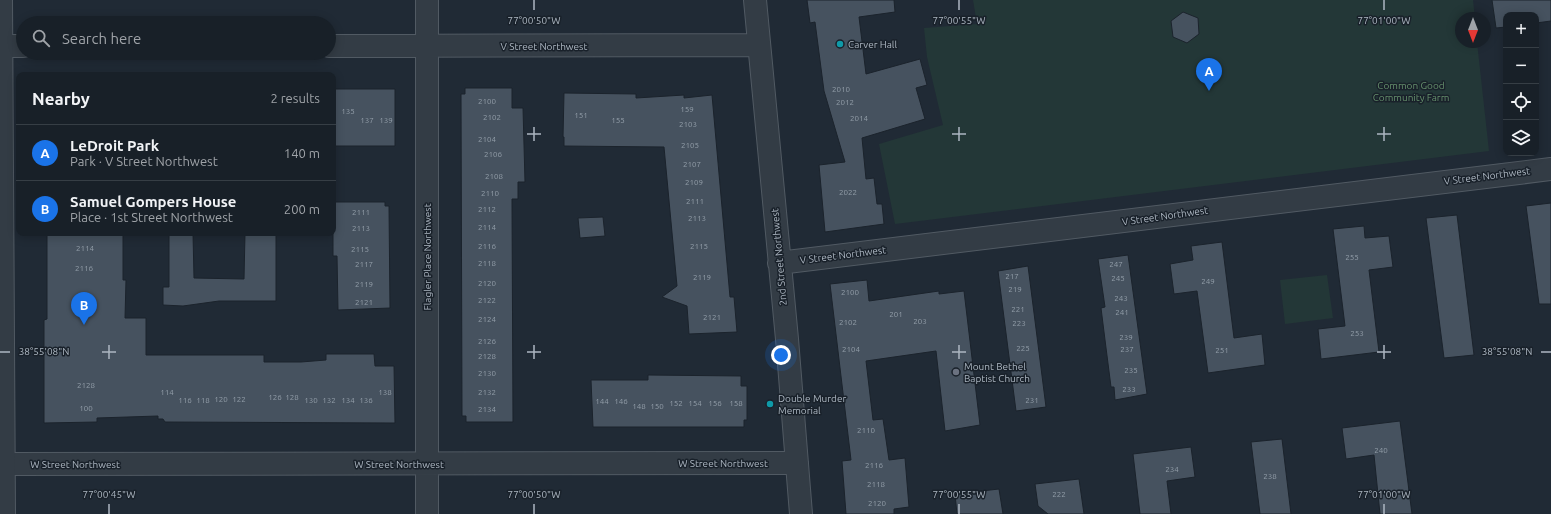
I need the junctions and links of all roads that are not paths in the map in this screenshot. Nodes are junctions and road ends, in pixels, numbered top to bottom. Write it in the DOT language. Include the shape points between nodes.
graph roads {
  1 [pos="1,0"];
  2 [pos="427,0"];
  3 [pos="755,0"];
  4 [pos="759,45"];
  5 [pos="1,46"];
  6 [pos="16,46"];
  7 [pos="336,46"];
  8 [pos="427,46"];
  9 [pos="1551,169"];
  10 [pos="779,263"];
  11 [pos="797,463"];
  12 [pos="2,464"];
  13 [pos="427,464"];
  14 [pos="4,514"];
  15 [pos="427,514"];
  16 [pos="801,514"];
  1 -- 5 [label="street"];
  2 -- 8 [label="street, Flagler Place Northwest"];
  3 -- 4 [label="street, 2nd Street Northwest"];
  4 -- 8 [label="street, V Street Northwest"];
  4 -- 10 [label="street, 2nd Street Northwest"];
  5 -- 6 [label="street"];
  5 -- 12 [label="street"];
  7 -- 8 [label="street, V Street Northwest"];
  8 -- 13 [label="street, Flagler Place Northwest"];
  9 -- 10 [label="street, V Street Northwest"];
  10 -- 11 [label="street, 2nd Street Northwest"];
  11 -- 13 [label="street, W Street Northwest"];
  11 -- 16 [label="street, 2nd Street Northwest"];
  12 -- 13 [label="street, W Street Northwest"];
  12 -- 14 [label="street"];
  13 -- 15 [label="street, Flagler Place Northwest"];
}
